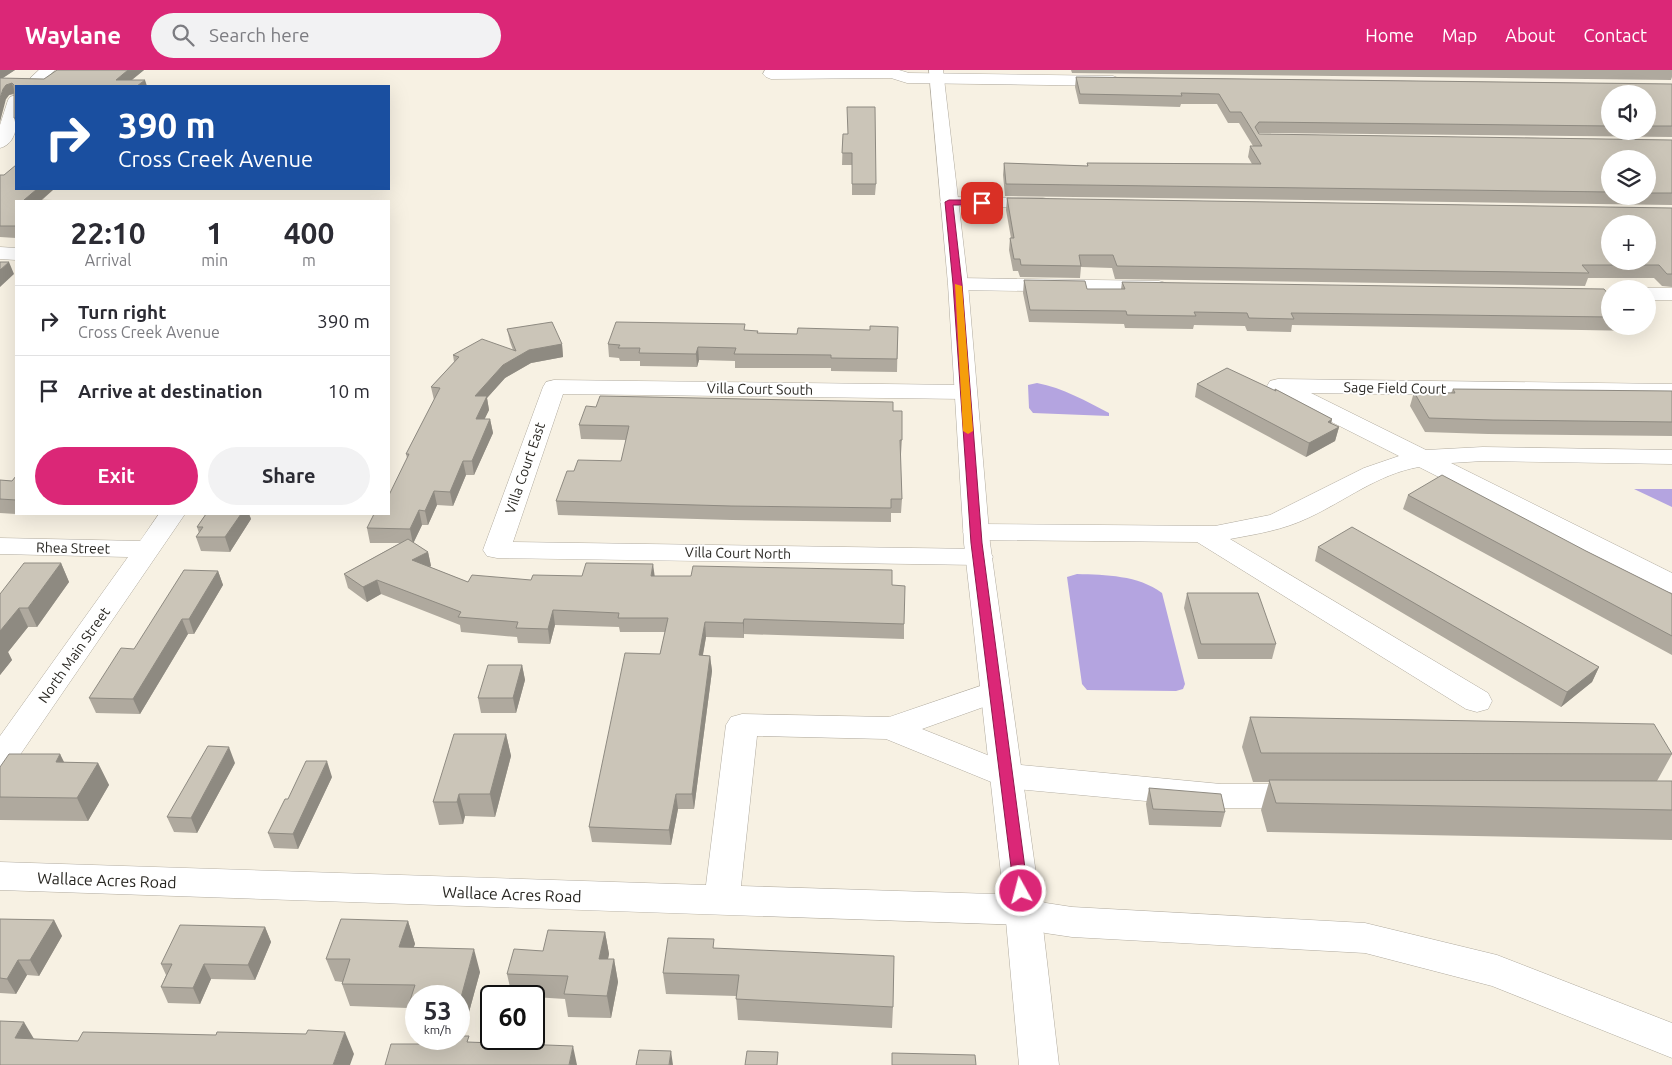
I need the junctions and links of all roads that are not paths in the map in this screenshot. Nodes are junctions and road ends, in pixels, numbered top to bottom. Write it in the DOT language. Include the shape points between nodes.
graph roads {
  1 [pos="48,70"];
  2 [pos="772,70"];
  3 [pos="893,72"];
  4 [pos="936,74"];
  5 [pos="1126,81"];
  6 [pos="31,85"];
  7 [pos="15,103"];
  8 [pos="0,143"];
  9 [pos="949,202"];
  10 [pos="1060,204"];
  11 [pos="0,253"];
  12 [pos="15,254"];
  13 [pos="958,284"];
  14 [pos="1175,287"];
  15 [pos="1656,294"];
  16 [pos="1672,294"];
  17 [pos="554,387"];
  18 [pos="1672,391"];
  19 [pos="965,392"];
  20 [pos="1672,457"];
  21 [pos="1422,458"];
  22 [pos="171,515"];
  23 [pos="1205,534"];
  24 [pos="978,544"];
  25 [pos="0,546"];
  26 [pos="146,549"];
  27 [pos="496,550"];
  28 [pos="1672,584"];
  29 [pos="995,692"];
  30 [pos="1477,701"];
  31 [pos="890,728"];
  32 [pos="0,760"];
  33 [pos="1006,776"];
  34 [pos="1328,796"];
  35 [pos="0,876"];
  36 [pos="722,901"];
  37 [pos="1024,910"];
  38 [pos="1672,1041"];
  39 [pos="1039,1065"];
  1 -- 6 [label="street"];
  2 -- 3 [label="street" via="771,74"];
  3 -- 4 [label="street" via="902,78"];
  4 -- 5 [label="street"];
  4 -- 9 [label="street"];
  7 -- 8 [label="street"];
  9 -- 10 [label="street"];
  9 -- 13 [label="street"];
  11 -- 12 [label="street"];
  13 -- 14 [label="street"];
  13 -- 19 [label="street"];
  15 -- 16 [label="street"];
  17 -- 19 [label="street, Villa Court South"];
  17 -- 27 [label="street, Villa Court East"];
  18 -- 21 [label="street, Sage Field Court" via="1278,386"];
  19 -- 24 [label="street"];
  20 -- 21 [label="street" via="1483,454"];
  21 -- 23 [label="street" via="1373,473 1277,522"];
  21 -- 28 [label="street, Sage Field Court"];
  22 -- 26 [label="street, North Main Street"];
  23 -- 24 [label="street"];
  23 -- 30 [label="street"];
  24 -- 27 [label="street, Villa Court North"];
  24 -- 29 [label="street"];
  25 -- 26 [label="street, Rhea Street"];
  26 -- 32 [label="street, North Main Street"];
  29 -- 31 [label="street"];
  29 -- 33 [label="street"];
  31 -- 33 [label="street"];
  31 -- 36 [label="street" via="742,725"];
  33 -- 34 [label="street" via="1221,796"];
  33 -- 37 [label="street"];
  35 -- 36 [label="street, Wallace Acres Road"];
  36 -- 37 [label="street, Wallace Acres Road"];
  37 -- 38 [label="street, Wallace Acres Road" via="1045,918 1072,922 1365,938 1497,971"];
  37 -- 39 [label="street"];
}
